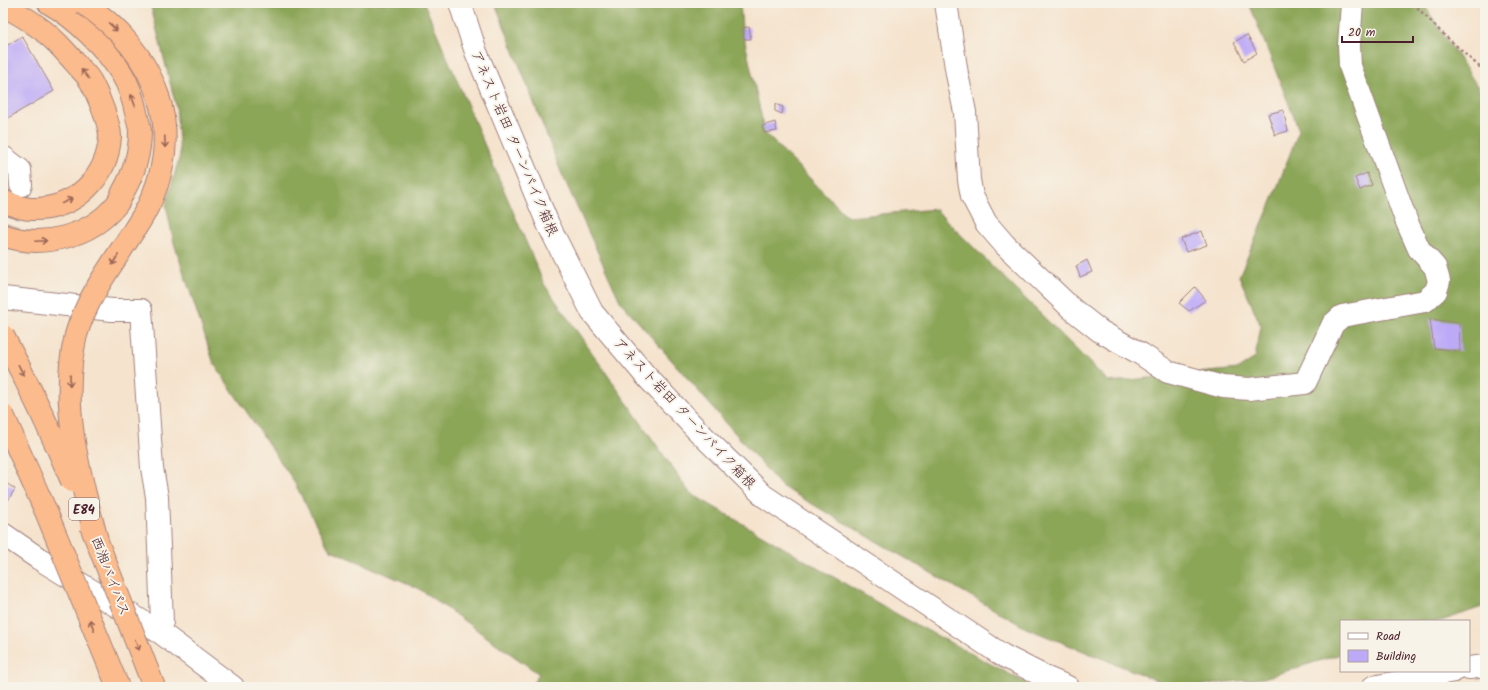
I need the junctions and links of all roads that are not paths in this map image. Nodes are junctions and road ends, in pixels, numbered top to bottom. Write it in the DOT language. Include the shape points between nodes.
graph roads {
  1 [pos="49,3"];
  2 [pos="83,3"];
  3 [pos="460,3"];
  4 [pos="946,3"];
  5 [pos="1352,3"];
  6 [pos="3,5"];
  7 [pos="3,157"];
  8 [pos="21,185"];
  9 [pos="3,201"];
  10 [pos="3,235"];
  11 [pos="3,298"];
  12 [pos="3,336"];
  13 [pos="3,415"];
  14 [pos="3,438"];
  15 [pos="47,514"];
  16 [pos="3,534"];
  17 [pos="97,540"];
  18 [pos="155,629"];
  19 [pos="1485,666"];
  20 [pos="1470,668"];
  21 [pos="1449,672"];
  22 [pos="118,687"];
  23 [pos="154,687"];
  24 [pos="233,687"];
  25 [pos="1068,687"];
  26 [pos="1372,687"];
  10 -- 1 [label="highway, one-way" via="15,240 42,242 73,235 97,223 116,205 138,159 140,131 134,101 122,75 106,52 82,27"];
  2 -- 17 [label="highway, one-way, bridge" via="115,28 139,57 155,84 164,119 165,139 165,153 157,184 144,213 92,296 77,333 70,364 69,396 73,439"];
  3 -- 25 [label="street, アネスト岩田 ターンパイク箱根" via="476,52 548,224 592,312 646,376 764,496 1002,655"];
  4 -- 5 [label="street" via="965,112 969,180 972,196 986,223 1004,245 1072,309 1100,331 1168,372 1223,387 1249,389 1305,384 1333,324 1342,316 1425,301 1436,291 1439,281 1435,268 1419,249 1406,220 1350,66"];
  9 -- 6 [label="highway, one-way" via="13,206 32,209 68,202 84,191 97,176 105,163 110,135 91,81 65,50 35,24"];
  7 -- 8 [label="street" via="20,170"];
  11 -- 18 [label="street" via="112,310 141,310 152,468 157,497 162,622"];
  12 -- 17 [label="highway, 西湘バイパス / E84, one-way, bridge" via="53,436"];
  13 -- 15 [label="highway, E84, bridge"];
  14 -- 15 [label="highway, bridge"];
  22 -- 15 [label="highway, E84, one-way, bridge"];
  16 -- 18 [label="street"];
  17 -- 23 [label="highway, 西湘バイパス / E84, one-way, bridge"];
  18 -- 24 [label="street"];
  19 -- 20 [label="street"];
  21 -- 26 [label="street"];
}
